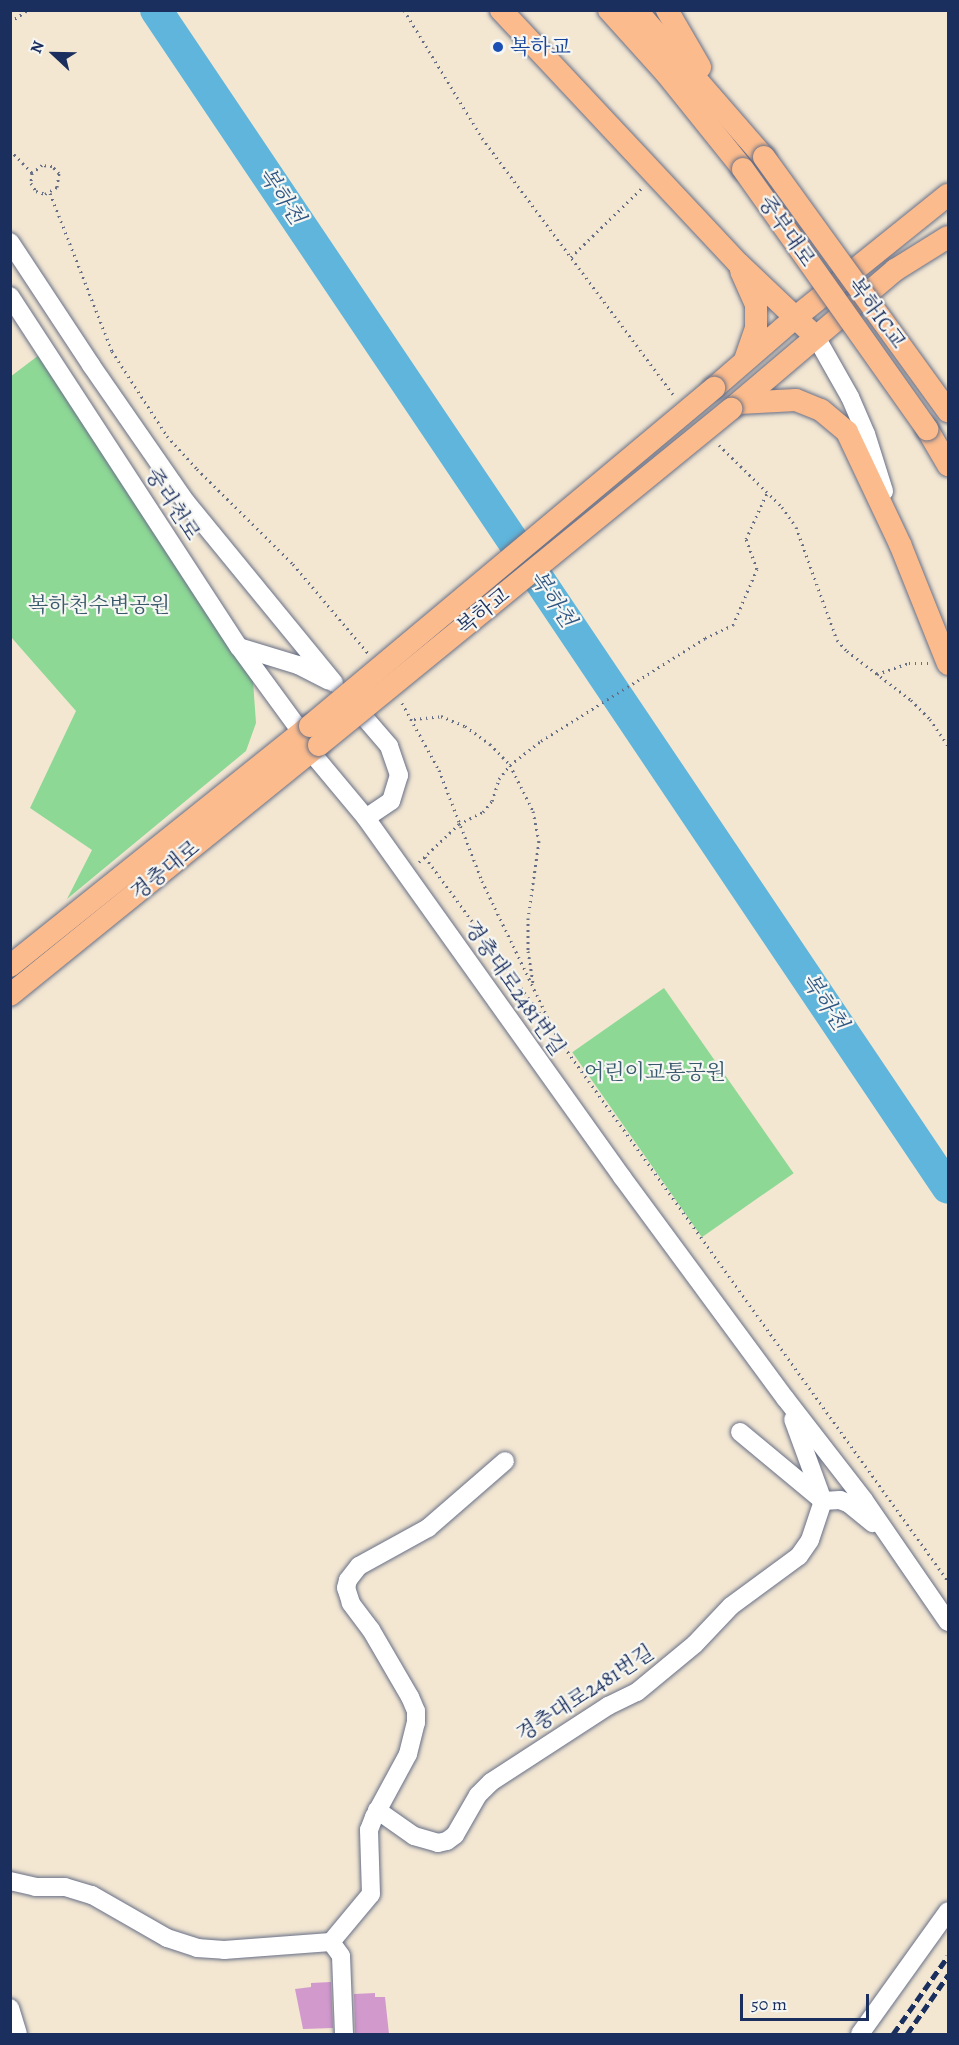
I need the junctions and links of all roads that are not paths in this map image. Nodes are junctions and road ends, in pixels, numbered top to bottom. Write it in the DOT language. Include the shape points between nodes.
graph roads {
  1 [pos="501,10"];
  2 [pos="609,10"];
  3 [pos="636,10"];
  4 [pos="668,10"];
  5 [pos="723,107"];
  6 [pos="948,177"];
  7 [pos="948,195"];
  8 [pos="948,226"];
  9 [pos="948,237"];
  10 [pos="10,242"];
  11 [pos="879,250"];
  12 [pos="739,264"];
  13 [pos="896,270"];
  14 [pos="10,296"];
  15 [pos="796,317"];
  16 [pos="816,337"];
  17 [pos="745,361"];
  18 [pos="735,406"];
  19 [pos="948,411"];
  20 [pos="948,465"];
  21 [pos="900,544"];
  22 [pos="239,647"];
  23 [pos="948,664"];
  24 [pos="334,683"];
  25 [pos="310,739"];
  26 [pos="366,818"];
  27 [pos="10,966"];
  28 [pos="10,995"];
  29 [pos="785,1398"];
  30 [pos="740,1432"];
  31 [pos="505,1461"];
  32 [pos="823,1501"];
  33 [pos="890,1537"];
  34 [pos="948,1622"];
  35 [pos="377,1810"];
  36 [pos="10,1881"];
  37 [pos="948,1911"];
  38 [pos="331,1942"];
  39 [pos="10,2008"];
  40 [pos="18,2034"];
  41 [pos="344,2034"];
  42 [pos="860,2034"];
  1 -- 12 [label="main road"];
  2 -- 20 [label="main road, 중부대로, bridge" via="743,169 927,429"];
  3 -- 5 [label="main road"];
  4 -- 5 [label="main road"];
  5 -- 19 [label="main road, 복하IC교, bridge" via="764,157"];
  6 -- 11 [label="main road"];
  7 -- 11 [label="main road"];
  8 -- 13 [label="main road"];
  9 -- 13 [label="main road"];
  10 -- 24 [label="street" via="186,501"];
  11 -- 15 [label="main road, 복하교"];
  12 -- 15 [label="main road"];
  12 -- 17 [label="main road" via="756,305 756,328"];
  13 -- 16 [label="main road, 복하교"];
  14 -- 22 [label="street, 중리천로"];
  15 -- 16 [label="main road"];
  15 -- 17 [label="main road, 복하교"];
  16 -- 18 [label="main road, 복하교"];
  16 -- 21 [label="street" via="866,434"];
  17 -- 25 [label="main road, 복하교, bridge"];
  18 -- 21 [label="main road" via="795,400 821,410 847,432"];
  18 -- 25 [label="main road, 복하교, bridge"];
  21 -- 23 [label="main road"];
  22 -- 24 [label="street" via="298,665"];
  22 -- 25 [label="street, 중리천로"];
  24 -- 26 [label="street" via="389,746 397,766 399,775 391,801"];
  25 -- 26 [label="street, 경충대로2481번길"];
  25 -- 27 [label="main road, 경충대로"];
  25 -- 28 [label="main road, 경충대로"];
  26 -- 29 [label="street, 경충대로2481번길"];
  29 -- 32 [label="street, 경충대로2481번길"];
  29 -- 33 [label="street, 경충대로2481번길"];
  30 -- 32 [label="street"];
  31 -- 35 [label="street" via="428,1528 359,1566 348,1580 346,1588 356,1613 371,1630 416,1711 414,1739"];
  32 -- 33 [label="street, 경충대로2481번길" via="848,1503"];
  32 -- 35 [label="street, 경충대로2481번길" via="810,1540 799,1556 731,1606 694,1644 637,1692 608,1706 492,1782 478,1796 455,1835 438,1843 414,1836"];
  33 -- 34 [label="street, 경충대로2481번길"];
  35 -- 38 [label="street" via="368,1841 371,1894"];
  36 -- 38 [label="street" via="35,1887 65,1887 92,1895 167,1938 197,1948 224,1950"];
  37 -- 42 [label="street"];
  38 -- 41 [label="street" via="341,1956"];
  39 -- 40 [label="street"];
}
